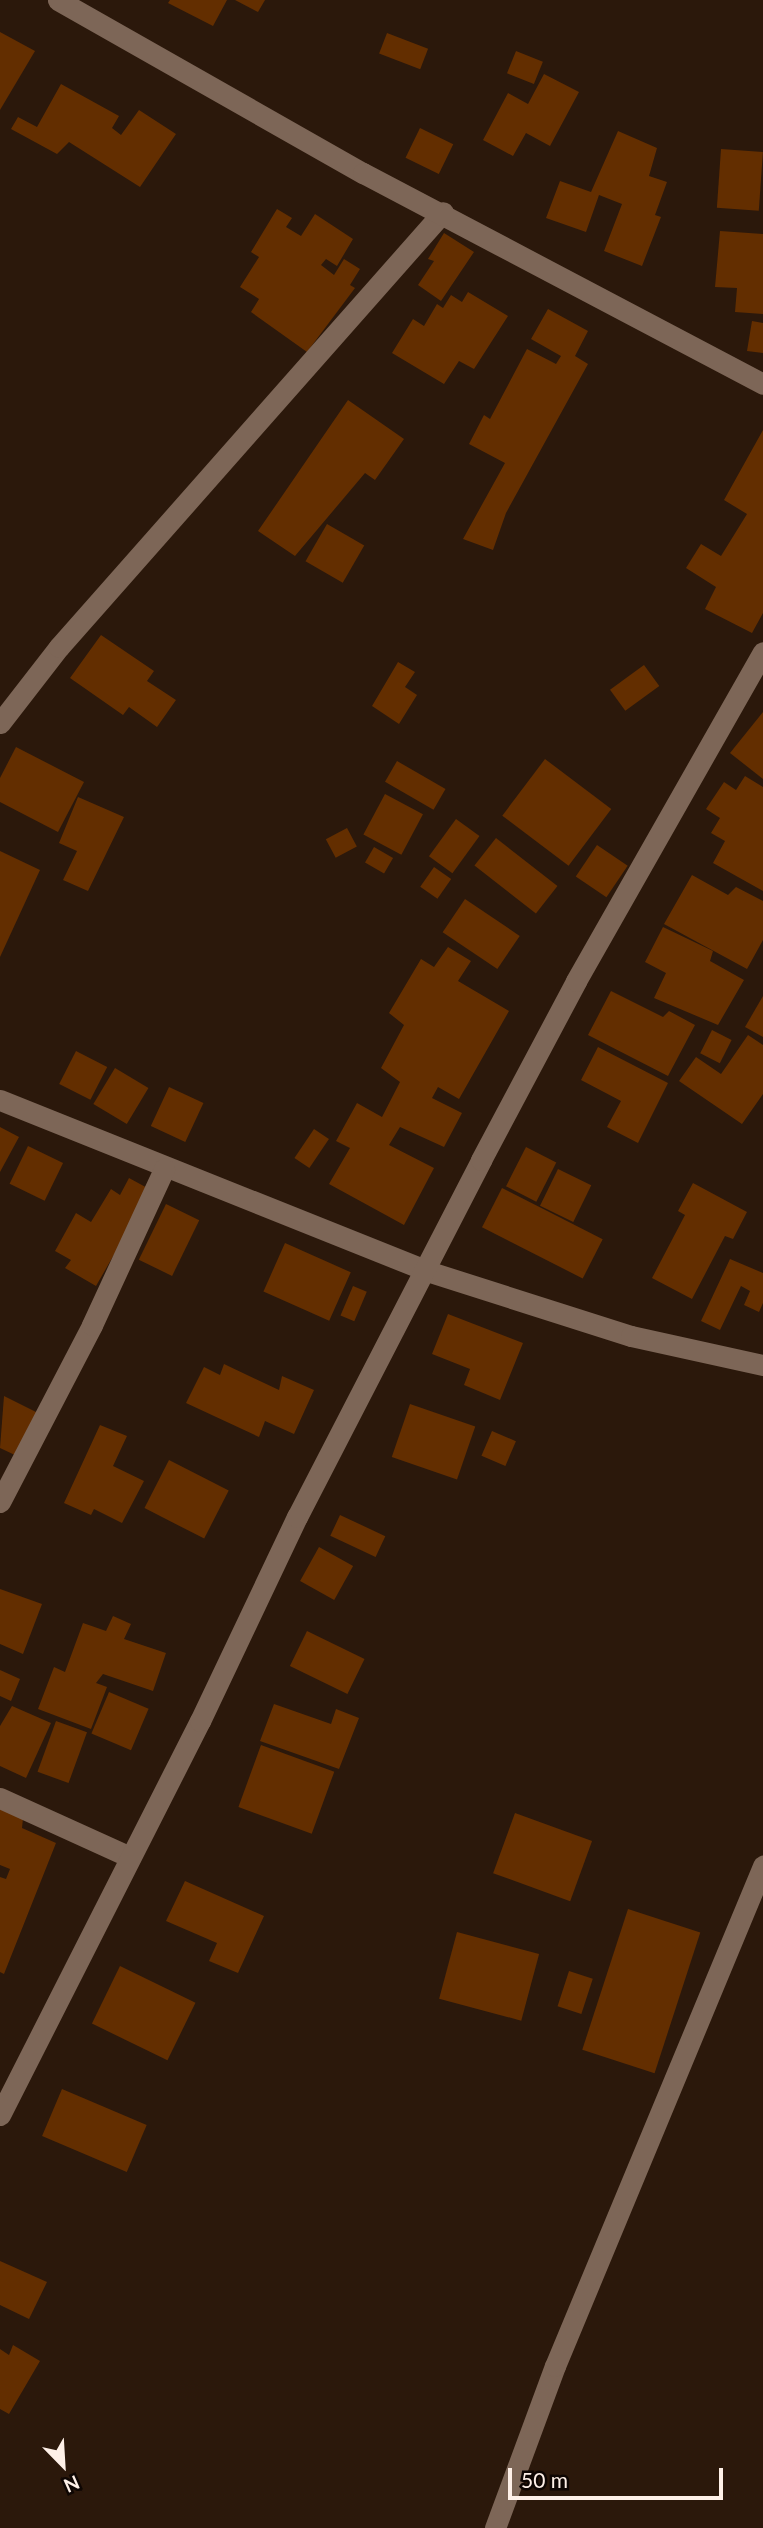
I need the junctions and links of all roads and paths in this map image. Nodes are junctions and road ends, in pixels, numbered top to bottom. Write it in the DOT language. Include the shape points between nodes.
graph roads {
  1 [pos="58,0"];
  2 [pos="443,212"];
  3 [pos="763,384"];
  4 [pos="763,652"];
  5 [pos="756,680"];
  6 [pos="0,723"];
  7 [pos="0,1100"];
  8 [pos="164,1168"];
  9 [pos="426,1272"];
  10 [pos="763,1365"];
  11 [pos="0,1502"];
  12 [pos="0,1798"];
  13 [pos="130,1857"];
  14 [pos="763,1866"];
  15 [pos="0,2115"];
  16 [pos="495,2528"];
  1 -- 2 [label="street" via="363,173"];
  2 -- 3 [label="street"];
  2 -- 6 [label="street" via="86,616"];
  4 -- 5 [label="street"];
  5 -- 9 [label="street" via="576,981"];
  7 -- 8 [label="street"];
  8 -- 9 [label="street"];
  8 -- 11 [label="street" via="92,1325"];
  9 -- 10 [label="street" via="631,1336"];
  9 -- 13 [label="street" via="296,1517"];
  12 -- 13 [label="street"];
  13 -- 15 [label="street"];
  14 -- 16 [label="street" via="555,2366"];
}
